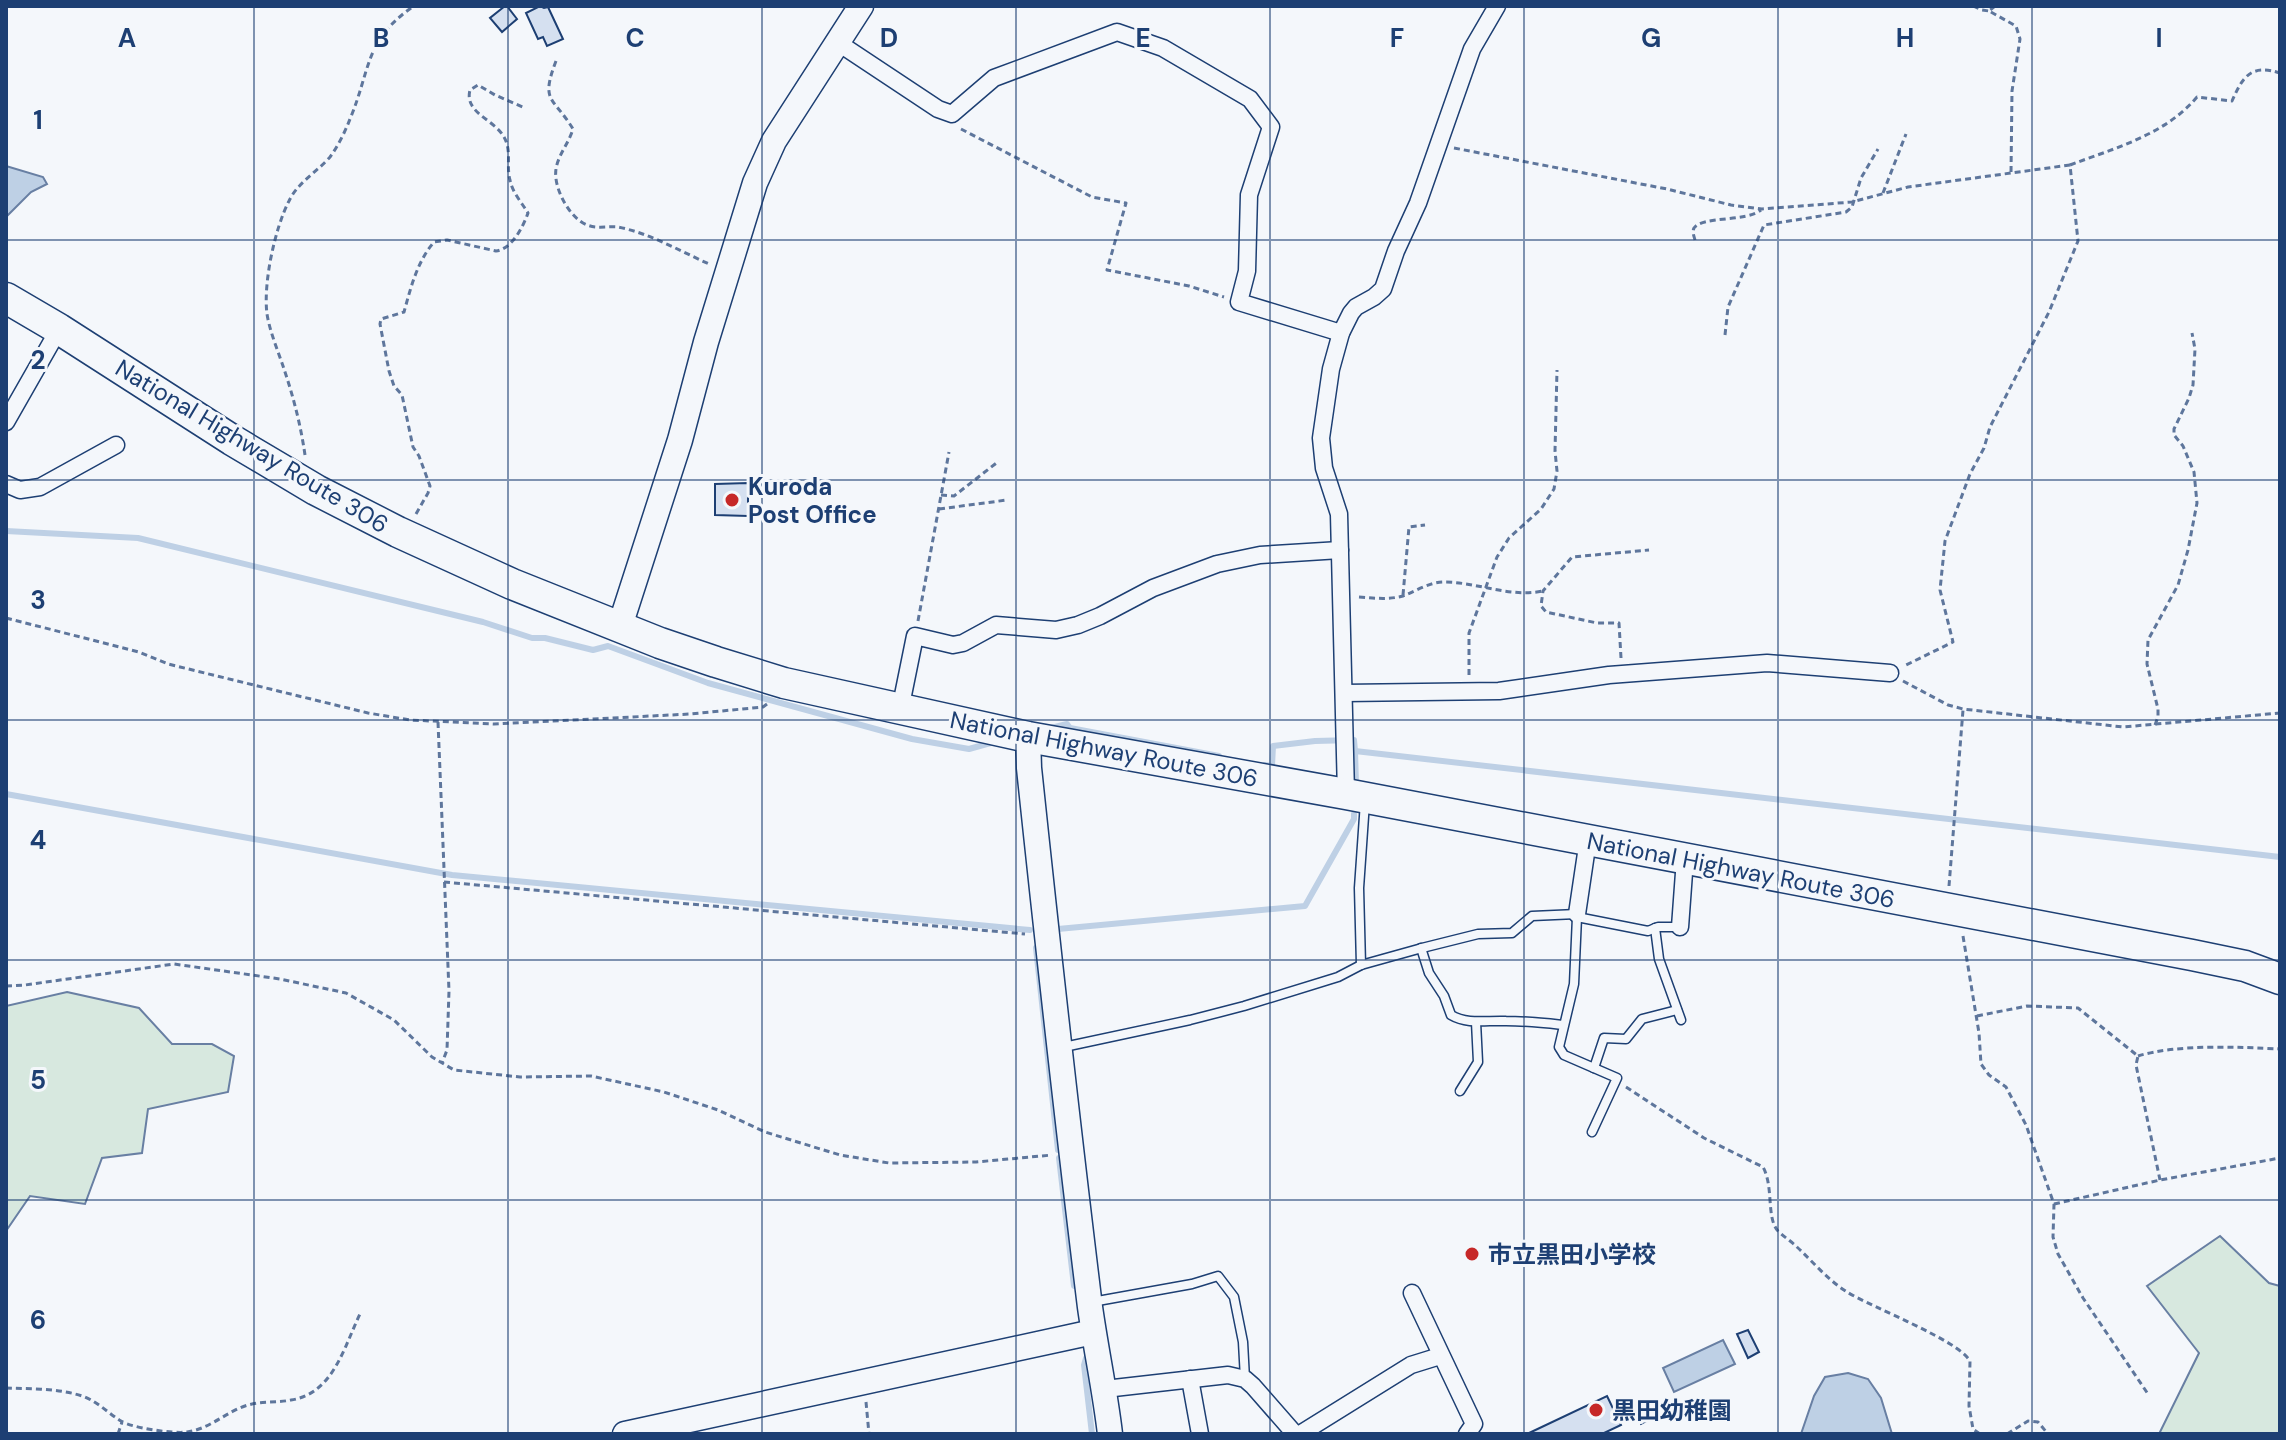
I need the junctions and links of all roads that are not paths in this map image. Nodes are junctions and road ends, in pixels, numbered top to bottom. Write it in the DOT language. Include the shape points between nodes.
graph roads {
  1 [pos="861,6"];
  2 [pos="1497,6"];
  3 [pos="837,42"];
  4 [pos="6,298"];
  5 [pos="59,329"];
  6 [pos="1341,333"];
  7 [pos="6,422"];
  8 [pos="116,445"];
  9 [pos="6,484"];
  10 [pos="1340,550"];
  11 [pos="620,626"];
  12 [pos="1890,673"];
  13 [pos="1344,693"];
  14 [pos="900,710"];
  15 [pos="1028,737"];
  16 [pos="1356,796"];
  17 [pos="1588,840"];
  18 [pos="1685,859"];
  19 [pos="1577,916"];
  20 [pos="1680,927"];
  21 [pos="1655,928"];
  22 [pos="1421,948"];
  23 [pos="1361,965"];
  24 [pos="2280,979"];
  25 [pos="1677,1010"];
  26 [pos="1681,1020"];
  27 [pos="1476,1022"];
  28 [pos="1563,1025"];
  29 [pos="1059,1048"];
  30 [pos="1594,1068"];
  31 [pos="1460,1091"];
  32 [pos="1592,1132"];
  33 [pos="1412,1293"];
  34 [pos="1090,1303"];
  35 [pos="1093,1332"];
  36 [pos="1440,1356"];
  37 [pos="1190,1379"];
  38 [pos="1245,1379"];
  39 [pos="1105,1389"];
  40 [pos="625,1434"];
  41 [pos="1110,1434"];
  42 [pos="1200,1434"];
  43 [pos="1297,1434"];
  44 [pos="1467,1434"];
  1 -- 3 [label="street"];
  2 -- 6 [label="street" via="1472,49 1383,289 1356,307"];
  3 -- 6 [label="street" via="952,114 994,78 1117,32 1163,48 1250,99 1271,127 1249,195 1247,271 1239,302"];
  3 -- 11 [label="street" via="764,161 746,207 676,454"];
  4 -- 5 [label="highway, National Highway Route 306"];
  5 -- 7 [label="street"];
  5 -- 11 [label="highway, National Highway Route 306" via="302,481 404,535"];
  6 -- 10 [label="street" via="1321,438 1339,514"];
  8 -- 9 [label="street" via="40,487 20,490"];
  10 -- 13 [label="street"];
  10 -- 14 [label="street" via="1260,555 1217,564 1056,630 996,625 953,645 915,636"];
  11 -- 14 [label="highway, National Highway Route 306" via="770,679"];
  12 -- 13 [label="street" via="1767,663 1622,674 1499,691"];
  13 -- 16 [label="street"];
  14 -- 15 [label="highway, National Highway Route 306"];
  15 -- 16 [label="highway, National Highway Route 306"];
  15 -- 29 [label="street"];
  16 -- 17 [label="highway, National Highway Route 306"];
  16 -- 23 [label="lane"];
  17 -- 18 [label="highway, National Highway Route 306"];
  17 -- 19 [label="street"];
  18 -- 20 [label="street"];
  18 -- 24 [label="highway, National Highway Route 306" via="2192,955"];
  19 -- 21 [label="lane" via="1648,931"];
  19 -- 22 [label="lane" via="1532,916 1512,933 1478,934"];
  19 -- 28 [label="lane" via="1574,984"];
  20 -- 21 [label="lane"];
  21 -- 25 [label="lane" via="1659,959"];
  22 -- 23 [label="lane"];
  22 -- 27 [label="lane" via="1451,1015"];
  23 -- 29 [label="lane" via="1244,1006"];
  25 -- 26 [label="lane"];
  25 -- 30 [label="lane" via="1642,1019 1626,1039 1604,1038"];
  27 -- 28 [label="lane"];
  27 -- 31 [label="lane" via="1478,1062"];
  28 -- 30 [label="lane" via="1561,1052"];
  29 -- 34 [label="street"];
  30 -- 32 [label="lane" via="1617,1078"];
  33 -- 36 [label="street"];
  34 -- 35 [label="street"];
  34 -- 38 [label="lane" via="1218,1276 1234,1297"];
  35 -- 39 [label="street"];
  35 -- 40 [label="street"];
  36 -- 43 [label="street" via="1411,1365"];
  36 -- 44 [label="street" via="1474,1424"];
  37 -- 38 [label="street"];
  37 -- 39 [label="street"];
  37 -- 42 [label="street"];
  38 -- 43 [label="street"];
  39 -- 41 [label="street"];
}
